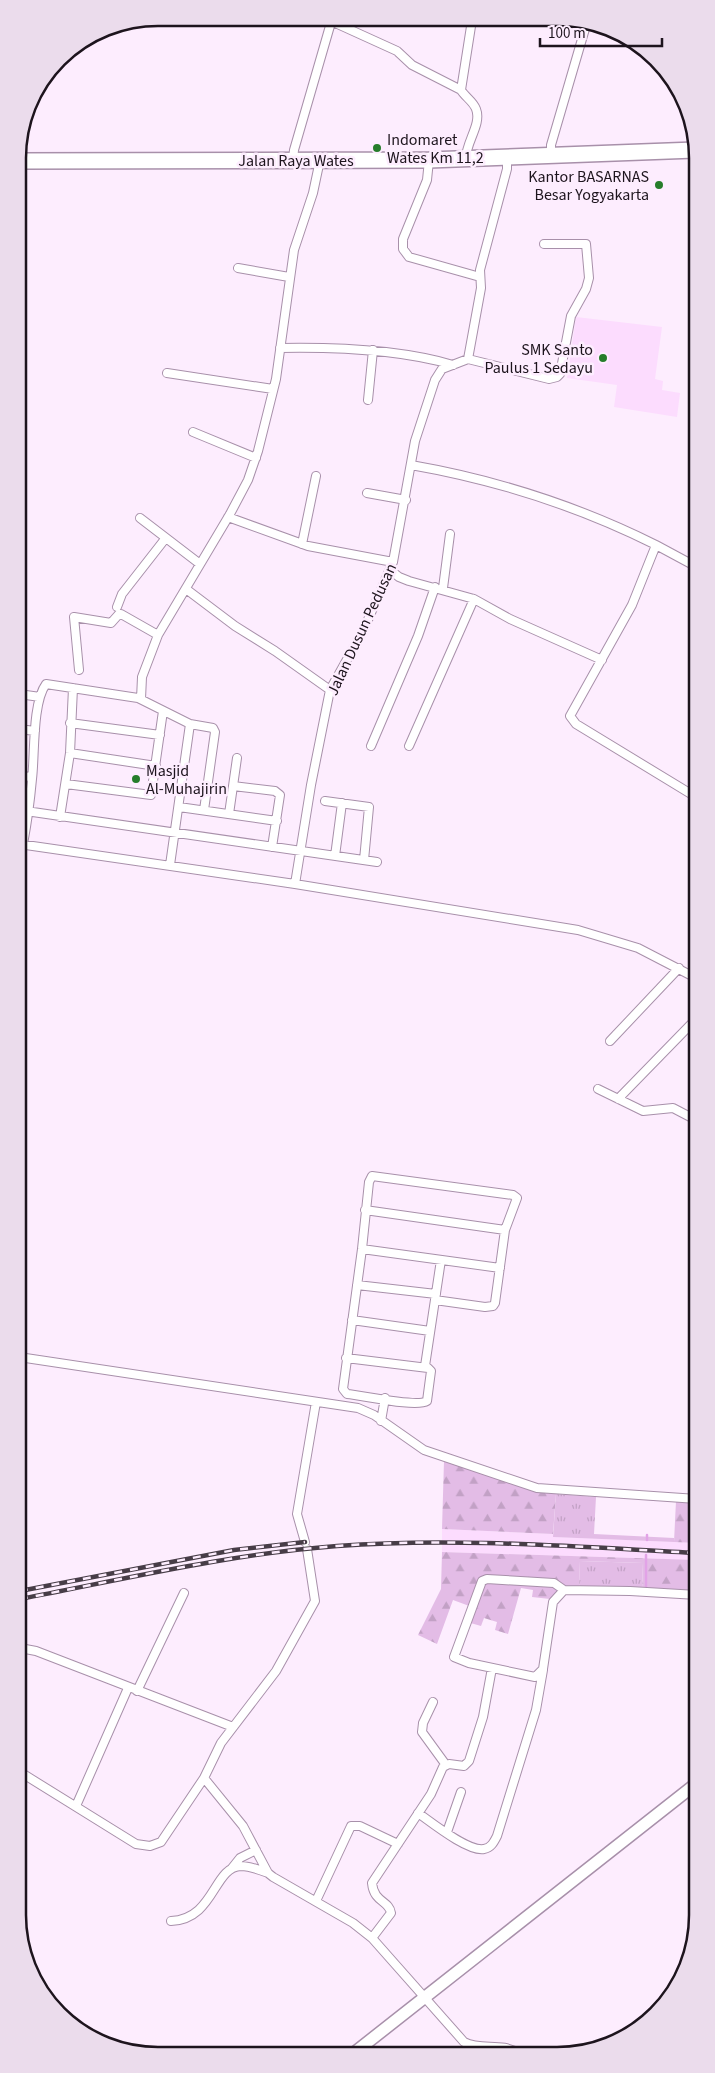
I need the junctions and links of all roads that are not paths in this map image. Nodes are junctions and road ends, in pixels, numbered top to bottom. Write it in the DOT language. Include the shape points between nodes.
graph roads {
  1 [pos="471,26"];
  2 [pos="329,27"];
  3 [pos="345,27"];
  4 [pos="585,30"];
  5 [pos="461,90"];
  6 [pos="689,150"];
  7 [pos="551,155"];
  8 [pos="507,157"];
  9 [pos="466,158"];
  10 [pos="293,160"];
  11 [pos="320,160"];
  12 [pos="430,160"];
  13 [pos="27,161"];
  14 [pos="544,244"];
  15 [pos="238,268"];
  16 [pos="289,277"];
  17 [pos="480,277"];
  18 [pos="280,348"];
  19 [pos="373,350"];
  20 [pos="468,359"];
  21 [pos="454,365"];
  22 [pos="167,372"];
  23 [pos="273,389"];
  24 [pos="368,400"];
  25 [pos="193,432"];
  26 [pos="256,458"];
  27 [pos="411,464"];
  28 [pos="316,476"];
  29 [pos="367,493"];
  30 [pos="406,500"];
  31 [pos="228,517"];
  32 [pos="140,518"];
  33 [pos="450,534"];
  34 [pos="165,539"];
  35 [pos="302,544"];
  36 [pos="656,545"];
  37 [pos="689,563"];
  38 [pos="200,564"];
  39 [pos="392,566"];
  40 [pos="439,588"];
  41 [pos="186,589"];
  42 [pos="474,598"];
  43 [pos="117,608"];
  44 [pos="158,635"];
  45 [pos="602,660"];
  46 [pos="79,670"];
  47 [pos="74,688"];
  48 [pos="330,690"];
  49 [pos="27,695"];
  50 [pos="40,698"];
  51 [pos="141,699"];
  52 [pos="163,712"];
  53 [pos="70,723"];
  54 [pos="190,724"];
  55 [pos="27,729"];
  56 [pos="35,731"];
  57 [pos="160,735"];
  58 [pos="371,746"];
  59 [pos="409,746"];
  60 [pos="70,753"];
  61 [pos="237,758"];
  62 [pos="156,766"];
  63 [pos="27,777"];
  64 [pos="32,777"];
  65 [pos="66,784"];
  66 [pos="233,786"];
  67 [pos="689,793"];
  68 [pos="325,801"];
  69 [pos="342,803"];
  70 [pos="179,807"];
  71 [pos="204,810"];
  72 [pos="28,812"];
  73 [pos="229,814"];
  74 [pos="60,817"];
  75 [pos="27,818"];
  76 [pos="276,821"];
  77 [pos="175,834"];
  78 [pos="27,845"];
  79 [pos="272,847"];
  80 [pos="301,852"];
  81 [pos="335,856"];
  82 [pos="364,860"];
  83 [pos="377,862"];
  84 [pos="170,865"];
  85 [pos="295,884"];
  86 [pos="679,968"];
  87 [pos="689,974"];
  88 [pos="689,1026"];
  89 [pos="610,1041"];
  90 [pos="598,1089"];
  91 [pos="618,1098"];
  92 [pos="688,1116"];
  93 [pos="365,1210"];
  94 [pos="505,1230"];
  95 [pos="362,1249"];
  96 [pos="441,1260"];
  97 [pos="500,1268"];
  98 [pos="357,1285"];
  99 [pos="435,1297"];
  100 [pos="352,1320"];
  101 [pos="430,1331"];
  102 [pos="26,1358"];
  103 [pos="346,1358"];
  104 [pos="425,1366"];
  105 [pos="368,1396"];
  106 [pos="385,1398"];
  107 [pos="316,1402"];
  108 [pos="367,1412"];
  109 [pos="381,1421"];
  110 [pos="688,1498"];
  111 [pos="564,1590"];
  112 [pos="184,1593"];
  113 [pos="688,1595"];
  114 [pos="26,1649"];
  115 [pos="492,1668"];
  116 [pos="543,1669"];
  117 [pos="128,1688"];
  118 [pos="137,1691"];
  119 [pos="434,1702"];
  120 [pos="233,1727"];
  121 [pos="446,1765"];
  122 [pos="26,1776"];
  123 [pos="204,1778"];
  124 [pos="688,1790"];
  125 [pos="461,1792"];
  126 [pos="76,1806"];
  127 [pos="418,1813"];
  128 [pos="447,1832"];
  129 [pos="398,1844"];
  130 [pos="256,1850"];
  131 [pos="232,1868"];
  132 [pos="268,1873"];
  133 [pos="316,1901"];
  134 [pos="171,1921"];
  135 [pos="372,1938"];
  136 [pos="426,1997"];
  137 [pos="362,2047"];
  138 [pos="508,2047"];
  1 -- 5 [label="street"];
  2 -- 10 [label="street"];
  3 -- 5 [label="street" via="397,51 412,65"];
  4 -- 7 [label="street" via="551,145"];
  5 -- 9 [label="street" via="473,103 478,116"];
  6 -- 7 [label="highway, Jalan Raya Wates"];
  7 -- 8 [label="highway, Jalan Raya Wates"];
  8 -- 9 [label="highway, Jalan Raya Wates"];
  8 -- 17 [label="street" via="507,169"];
  9 -- 12 [label="highway, Jalan Raya Wates"];
  10 -- 11 [label="highway, Jalan Raya Wates"];
  10 -- 13 [label="highway, Jalan Raya Wates"];
  11 -- 12 [label="highway, Jalan Raya Wates"];
  11 -- 16 [label="street"];
  12 -- 17 [label="street" via="427,180 404,233 403,249 409,256"];
  14 -- 20 [label="street" via="586,244 589,270 586,289 570,316 560,374 549,379"];
  15 -- 16 [label="street"];
  16 -- 18 [label="street"];
  17 -- 20 [label="street" via="481,288"];
  18 -- 19 [label="street"];
  18 -- 23 [label="street"];
  19 -- 21 [label="street"];
  19 -- 24 [label="street"];
  20 -- 21 [label="street, Jalan Dusun Pedusan"];
  21 -- 27 [label="street, Jalan Dusun Pedusan" via="442,369 435,380 423,412"];
  22 -- 23 [label="street"];
  23 -- 26 [label="street"];
  25 -- 26 [label="street"];
  26 -- 31 [label="street"];
  27 -- 30 [label="street, Jalan Dusun Pedusan"];
  27 -- 36 [label="street" via="486,480 548,499 612,523"];
  28 -- 35 [label="street"];
  29 -- 30 [label="street"];
  30 -- 39 [label="street, Jalan Dusun Pedusan"];
  31 -- 35 [label="street"];
  31 -- 38 [label="street"];
  32 -- 34 [label="street"];
  33 -- 40 [label="street"];
  34 -- 38 [label="street"];
  34 -- 43 [label="street" via="122,594"];
  35 -- 39 [label="street"];
  36 -- 37 [label="street"];
  36 -- 45 [label="street" via="632,605"];
  38 -- 41 [label="street"];
  39 -- 40 [label="street" via="399,577"];
  39 -- 48 [label="street, Jalan Dusun Pedusan" via="364,629"];
  40 -- 42 [label="street"];
  40 -- 58 [label="street"];
  41 -- 44 [label="street"];
  41 -- 48 [label="street"];
  42 -- 45 [label="street" via="510,619"];
  42 -- 59 [label="street"];
  44 -- 46 [label="street" via="122,614 111,623 74,618"];
  44 -- 51 [label="street" via="142,677"];
  45 -- 67 [label="street" via="585,686 571,720"];
  47 -- 50 [label="street" via="46,684"];
  47 -- 51 [label="street"];
  47 -- 53 [label="street"];
  48 -- 80 [label="street, Jalan Dusun Pedusan"];
  49 -- 50 [label="street"];
  50 -- 56 [label="street"];
  51 -- 52 [label="street"];
  52 -- 54 [label="street"];
  52 -- 57 [label="street"];
  53 -- 57 [label="street"];
  53 -- 60 [label="street"];
  54 -- 70 [label="street"];
  54 -- 71 [label="street" via="210,726 215,732"];
  55 -- 56 [label="street"];
  56 -- 64 [label="street"];
  57 -- 62 [label="street"];
  60 -- 62 [label="street"];
  60 -- 65 [label="street"];
  61 -- 66 [label="street"];
  62 -- 65 [label="street" via="150,796"];
  63 -- 64 [label="street"];
  64 -- 72 [label="street"];
  65 -- 74 [label="street"];
  66 -- 73 [label="street"];
  66 -- 76 [label="street" via="278,793"];
  68 -- 69 [label="street"];
  69 -- 81 [label="street"];
  69 -- 82 [label="street" via="370,809"];
  70 -- 71 [label="street"];
  70 -- 77 [label="street"];
  71 -- 73 [label="street"];
  72 -- 74 [label="street"];
  72 -- 75 [label="street"];
  73 -- 76 [label="street"];
  74 -- 77 [label="street"];
  76 -- 79 [label="street"];
  77 -- 79 [label="street"];
  77 -- 84 [label="street"];
  78 -- 84 [label="street"];
  79 -- 80 [label="street"];
  80 -- 81 [label="street"];
  80 -- 85 [label="street, Jalan Dusun Pedusan"];
  81 -- 82 [label="street"];
  82 -- 83 [label="street"];
  84 -- 85 [label="street"];
  85 -- 86 [label="street" via="588,932 638,948"];
  86 -- 87 [label="street"];
  86 -- 89 [label="street"];
  88 -- 91 [label="street"];
  90 -- 91 [label="street"];
  91 -- 92 [label="street" via="643,1111 674,1108"];
  93 -- 94 [label="street"];
  93 -- 94 [label="street" via="369,1182 375,1175 513,1195 517,1201"];
  93 -- 95 [label="street"];
  94 -- 97 [label="street"];
  95 -- 96 [label="street"];
  95 -- 98 [label="street"];
  96 -- 97 [label="street"];
  96 -- 99 [label="street"];
  97 -- 99 [label="street" via="493,1306"];
  98 -- 99 [label="street"];
  98 -- 100 [label="street"];
  99 -- 101 [label="street"];
  100 -- 101 [label="street"];
  100 -- 103 [label="street"];
  101 -- 104 [label="street"];
  102 -- 107 [label="street"];
  103 -- 104 [label="street"];
  103 -- 105 [label="street" via="344,1392"];
  104 -- 106 [label="street" via="431,1371 425,1403"];
  105 -- 106 [label="street"];
  105 -- 108 [label="street"];
  106 -- 109 [label="street"];
  107 -- 108 [label="street"];
  107 -- 120 [label="street" via="297,1514 306,1545 315,1601 276,1671"];
  108 -- 109 [label="street"];
  109 -- 110 [label="street" via="410,1442 436,1455 537,1488"];
  111 -- 113 [label="street"];
  111 -- 115 [label="street" via="554,1582 482,1581 454,1657"];
  111 -- 116 [label="street" via="553,1602"];
  112 -- 118 [label="street"];
  114 -- 117 [label="street"];
  115 -- 116 [label="street" via="535,1677"];
  115 -- 121 [label="street" via="483,1717 469,1761 461,1767"];
  116 -- 128 [label="street" via="536,1710 492,1845 482,1850"];
  117 -- 118 [label="street"];
  117 -- 126 [label="street"];
  118 -- 120 [label="street"];
  119 -- 121 [label="street" via="422,1732"];
  120 -- 123 [label="street"];
  121 -- 127 [label="street"];
  122 -- 126 [label="street"];
  123 -- 126 [label="street" via="156,1845 136,1844"];
  123 -- 130 [label="street" via="243,1826"];
  124 -- 136 [label="street"];
  125 -- 128 [label="street"];
  127 -- 128 [label="street"];
  127 -- 129 [label="street"];
  129 -- 133 [label="street" via="360,1826 351,1826"];
  129 -- 135 [label="street" via="372,1883 376,1897 388,1906 391,1913"];
  130 -- 131 [label="street" via="240,1858"];
  130 -- 132 [label="street"];
  131 -- 132 [label="street" via="247,1866"];
  131 -- 134 [label="street" via="193,1916"];
  132 -- 133 [label="street"];
  133 -- 135 [label="street"];
  135 -- 136 [label="street"];
  136 -- 137 [label="street"];
  136 -- 138 [label="street" via="464,2042 476,2046"];
}
